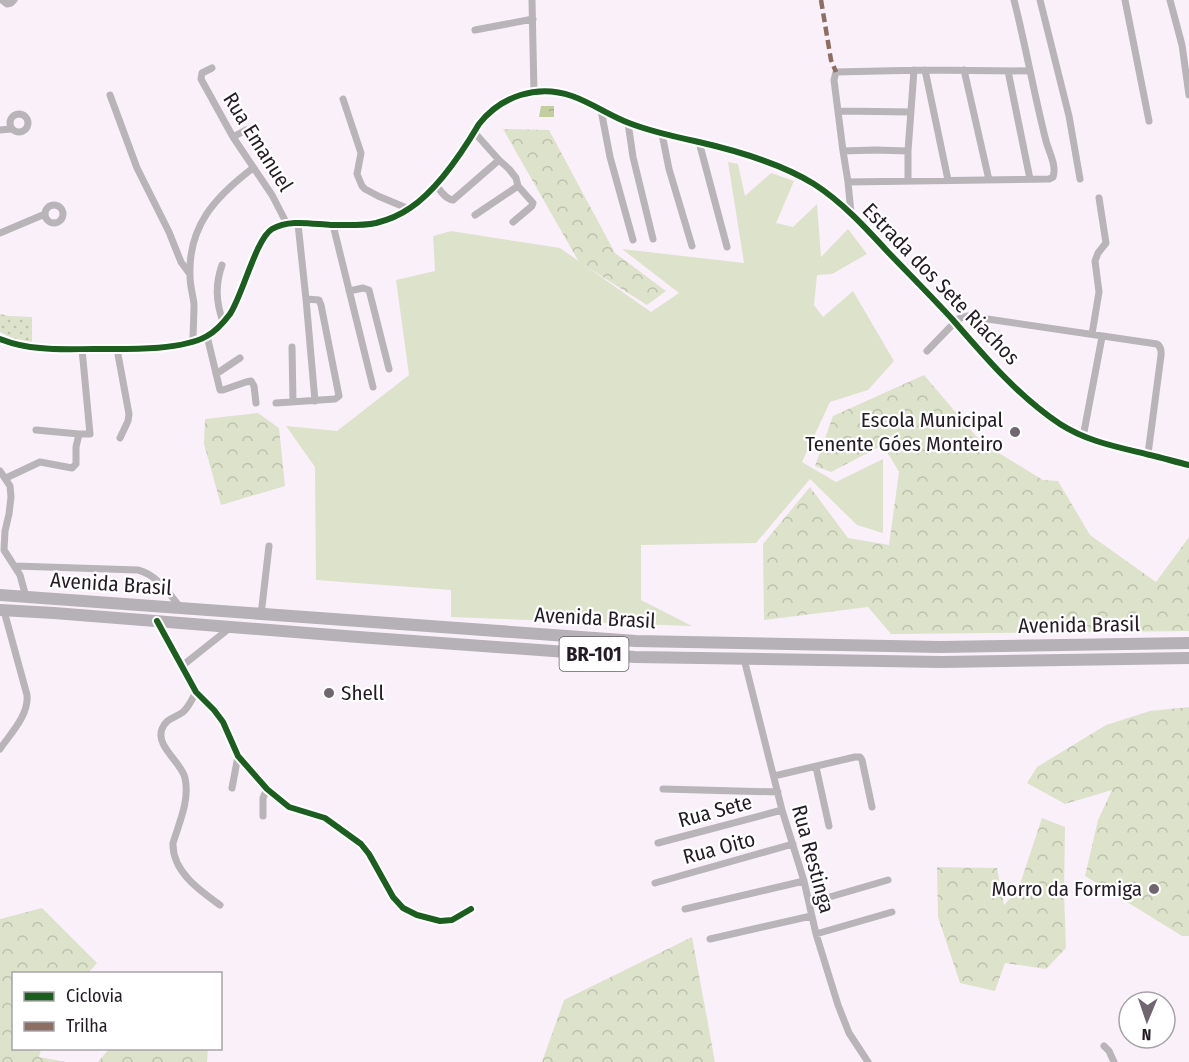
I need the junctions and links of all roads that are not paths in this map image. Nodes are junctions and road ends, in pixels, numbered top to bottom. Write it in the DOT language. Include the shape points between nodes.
graph roads {
  1 [pos="14,0"];
  2 [pos="532,0"];
  3 [pos="1014,0"];
  4 [pos="1040,0"];
  5 [pos="1125,0"];
  6 [pos="1170,0"];
  7 [pos="2,2"];
  8 [pos="533,19"];
  9 [pos="475,30"];
  10 [pos="212,68"];
  11 [pos="914,70"];
  12 [pos="925,70"];
  13 [pos="964,70"];
  14 [pos="1008,70"];
  15 [pos="1030,71"];
  16 [pos="534,93"];
  17 [pos="110,95"];
  18 [pos="1189,95"];
  19 [pos="344,99"];
  20 [pos="601,110"];
  21 [pos="839,111"];
  22 [pos="911,112"];
  23 [pos="1149,121"];
  24 [pos="628,123"];
  25 [pos="12,129"];
  26 [pos="0,130"];
  27 [pos="246,130"];
  28 [pos="474,132"];
  29 [pos="662,134"];
  30 [pos="233,137"];
  31 [pos="699,142"];
  32 [pos="843,151"];
  33 [pos="908,151"];
  34 [pos="499,160"];
  35 [pos="253,168"];
  36 [pos="1030,179"];
  37 [pos="1080,179"];
  38 [pos="908,180"];
  39 [pos="948,180"];
  40 [pos="989,180"];
  41 [pos="848,182"];
  42 [pos="435,184"];
  43 [pos="518,186"];
  44 [pos="1099,198"];
  45 [pos="409,209"];
  46 [pos="851,213"];
  47 [pos="45,214"];
  48 [pos="475,215"];
  49 [pos="513,222"];
  50 [pos="287,224"];
  51 [pos="298,224"];
  52 [pos="333,225"];
  53 [pos="0,233"];
  54 [pos="653,239"];
  55 [pos="633,240"];
  56 [pos="692,246"];
  57 [pos="727,247"];
  58 [pos="222,265"];
  59 [pos="189,273"];
  60 [pos="349,291"];
  61 [pos="306,299"];
  62 [pos="223,322"];
  63 [pos="954,322"];
  64 [pos="1092,334"];
  65 [pos="207,336"];
  66 [pos="1102,337"];
  67 [pos="0,339"];
  68 [pos="193,342"];
  69 [pos="292,347"];
  70 [pos="82,349"];
  71 [pos="117,349"];
  72 [pos="927,351"];
  73 [pos="240,358"];
  74 [pos="389,369"];
  75 [pos="216,374"];
  76 [pos="373,387"];
  77 [pos="315,401"];
  78 [pos="293,402"];
  79 [pos="256,403"];
  80 [pos="276,403"];
  81 [pos="36,430"];
  82 [pos="79,434"];
  83 [pos="1083,437"];
  84 [pos="120,438"];
  85 [pos="1148,454"];
  86 [pos="1189,465"];
  87 [pos="0,471"];
  88 [pos="6,478"];
  89 [pos="269,546"];
  90 [pos="15,566"];
  91 [pos="0,595"];
  92 [pos="26,597"];
  93 [pos="181,609"];
  94 [pos="2,611"];
  95 [pos="261,615"];
  96 [pos="157,621"];
  97 [pos="231,627"];
  98 [pos="1189,643"];
  99 [pos="744,658"];
  100 [pos="1189,658"];
  101 [pos="182,666"];
  102 [pos="196,692"];
  103 [pos="0,749"];
  104 [pos="238,756"];
  105 [pos="816,767"];
  106 [pos="774,776"];
  107 [pos="232,788"];
  108 [pos="267,789"];
  109 [pos="663,789"];
  110 [pos="778,792"];
  111 [pos="872,807"];
  112 [pos="782,810"];
  113 [pos="263,816"];
  114 [pos="829,826"];
  115 [pos="658,843"];
  116 [pos="793,844"];
  117 [pos="888,880"];
  118 [pos="804,881"];
  119 [pos="655,883"];
  120 [pos="809,903"];
  121 [pos="220,905"];
  122 [pos="471,909"];
  123 [pos="685,909"];
  124 [pos="892,912"];
  125 [pos="812,916"];
  126 [pos="816,934"];
  127 [pos="710,939"];
  128 [pos="1104,1046"];
  129 [pos="868,1062"];
  130 [pos="1114,1062"];
  1 -- 7 [label="street" via="9,4"];
  2 -- 8 [label="street"];
  3 -- 15 [label="street"];
  4 -- 37 [label="street" via="1069,116"];
  5 -- 23 [label="street"];
  6 -- 18 [label="street"];
  8 -- 9 [label="street"];
  8 -- 16 [label="street"];
  10 -- 30 [label="street, Rua Emanuel" via="201,73 201,79"];
  11 -- 12 [label="street"];
  11 -- 21 [label="street" via="836,72"];
  11 -- 22 [label="street"];
  12 -- 13 [label="street"];
  12 -- 39 [label="street"];
  13 -- 14 [label="street"];
  13 -- 40 [label="street"];
  14 -- 15 [label="street"];
  14 -- 36 [label="street"];
  15 -- 36 [label="street" via="1054,172 1051,178"];
  16 -- 20 [label="street, Estrada dos Sete Riachos" via="570,95"];
  16 -- 28 [label="street, Estrada dos Sete Riachos" via="496,106"];
  17 -- 59 [label="street" via="137,168"];
  19 -- 45 [label="street" via="361,153 357,174 362,186"];
  20 -- 24 [label="street, Estrada dos Sete Riachos"];
  20 -- 55 [label="street"];
  21 -- 22 [label="street"];
  21 -- 32 [label="street"];
  22 -- 33 [label="street"];
  24 -- 29 [label="street, Estrada dos Sete Riachos"];
  24 -- 54 [label="street"];
  25 -- 26 [label="street"];
  27 -- 30 [label="street"];
  28 -- 34 [label="street"];
  28 -- 42 [label="street, Estrada dos Sete Riachos"];
  29 -- 31 [label="street, Estrada dos Sete Riachos"];
  29 -- 56 [label="street"];
  30 -- 35 [label="street, Rua Emanuel"];
  31 -- 46 [label="street, Estrada dos Sete Riachos" via="783,168 815,185"];
  31 -- 57 [label="street"];
  32 -- 33 [label="street"];
  32 -- 41 [label="street"];
  33 -- 38 [label="street"];
  34 -- 42 [label="street" via="453,200"];
  34 -- 43 [label="street" via="516,178"];
  35 -- 50 [label="street, Rua Emanuel"];
  35 -- 59 [label="street" via="220,196 197,228"];
  36 -- 40 [label="street, Estrada dos Sete Riachos"];
  38 -- 39 [label="street, Estrada dos Sete Riachos"];
  38 -- 41 [label="street, Estrada dos Sete Riachos"];
  39 -- 40 [label="street, Estrada dos Sete Riachos"];
  41 -- 46 [label="street"];
  42 -- 45 [label="street, Estrada dos Sete Riachos"];
  43 -- 48 [label="street"];
  43 -- 49 [label="street" via="533,203"];
  44 -- 64 [label="street" via="1106,243 1095,261 1099,292"];
  45 -- 52 [label="street, Estrada dos Sete Riachos" via="375,223"];
  46 -- 63 [label="street, Estrada dos Sete Riachos"];
  47 -- 53 [label="street"];
  50 -- 51 [label="street, Estrada dos Sete Riachos"];
  50 -- 62 [label="street" via="266,235 234,307"];
  51 -- 52 [label="street, Estrada dos Sete Riachos"];
  51 -- 61 [label="street"];
  52 -- 60 [label="street"];
  58 -- 62 [label="street" via="216,294"];
  59 -- 68 [label="street" via="194,306"];
  60 -- 74 [label="street" via="369,290"];
  60 -- 76 [label="street"];
  61 -- 77 [label="street"];
  61 -- 77 [label="street" via="319,300 321,305 339,396"];
  62 -- 65 [label="street"];
  63 -- 64 [label="street, Estrada dos Sete Riachos" via="972,316"];
  63 -- 72 [label="street, Estrada dos Sete Riachos"];
  63 -- 83 [label="street, Estrada dos Sete Riachos" via="1022,393"];
  64 -- 66 [label="street, Estrada dos Sete Riachos"];
  65 -- 68 [label="street"];
  65 -- 75 [label="street"];
  66 -- 83 [label="street"];
  66 -- 85 [label="street" via="1151,342 1160,347"];
  67 -- 70 [label="street" via="43,349"];
  68 -- 71 [label="street"];
  69 -- 78 [label="street"];
  70 -- 71 [label="street"];
  70 -- 82 [label="street" via="90,433"];
  71 -- 84 [label="street" via="129,414"];
  73 -- 75 [label="street"];
  75 -- 79 [label="street" via="220,389 224,390 251,381"];
  77 -- 78 [label="street"];
  78 -- 80 [label="street"];
  81 -- 82 [label="street"];
  82 -- 88 [label="street" via="76,464 72,468 39,462"];
  83 -- 85 [label="street, Estrada dos Sete Riachos"];
  85 -- 86 [label="street, Estrada dos Sete Riachos"];
  87 -- 88 [label="street"];
  88 -- 90 [label="street" via="11,503 4,550"];
  89 -- 95 [label="street"];
  90 -- 92 [label="street"];
  90 -- 93 [label="street" via="138,570 161,584"];
  91 -- 92 [label="highway, Avenida Brasil / BR-101"];
  92 -- 93 [label="highway, Avenida Brasil / BR-101"];
  93 -- 95 [label="highway, Avenida Brasil / BR-101"];
  94 -- 96 [label="highway, Avenida Brasil / BR-101"];
  94 -- 103 [label="street" via="28,702"];
  95 -- 98 [label="highway, Avenida Brasil / BR-101" via="636,641 940,646"];
  96 -- 97 [label="highway, Avenida Brasil / BR-101"];
  96 -- 101 [label="street"];
  97 -- 99 [label="highway, Avenida Brasil / BR-101" via="635,657"];
  97 -- 101 [label="street"];
  99 -- 100 [label="highway, Avenida Brasil / BR-101" via="942,662"];
  99 -- 106 [label="street, Rua Restinga"];
  101 -- 102 [label="street"];
  102 -- 104 [label="street" via="219,716"];
  102 -- 121 [label="street" via="184,711 165,723 160,733 186,780 184,805 173,843 174,856 196,887"];
  104 -- 107 [label="street"];
  104 -- 108 [label="street"];
  105 -- 106 [label="street"];
  105 -- 111 [label="street" via="861,758"];
  105 -- 114 [label="street"];
  106 -- 110 [label="street, Rua Restinga"];
  108 -- 113 [label="street"];
  108 -- 122 [label="street" via="289,807 325,818 361,844 403,908 440,921 452,920"];
  109 -- 110 [label="street"];
  110 -- 112 [label="street, Rua Restinga"];
  112 -- 115 [label="street, Rua Sete"];
  112 -- 116 [label="street, Rua Restinga"];
  116 -- 118 [label="street, Rua Restinga"];
  116 -- 119 [label="street, Rua Oito"];
  117 -- 120 [label="street"];
  118 -- 120 [label="street, Rua Restinga"];
  118 -- 123 [label="street"];
  120 -- 125 [label="street, Rua Restinga"];
  124 -- 126 [label="street"];
  125 -- 126 [label="street, Rua Restinga"];
  125 -- 127 [label="street"];
  126 -- 129 [label="street, Rua Restinga" via="849,1033"];
  128 -- 130 [label="street"];
}
